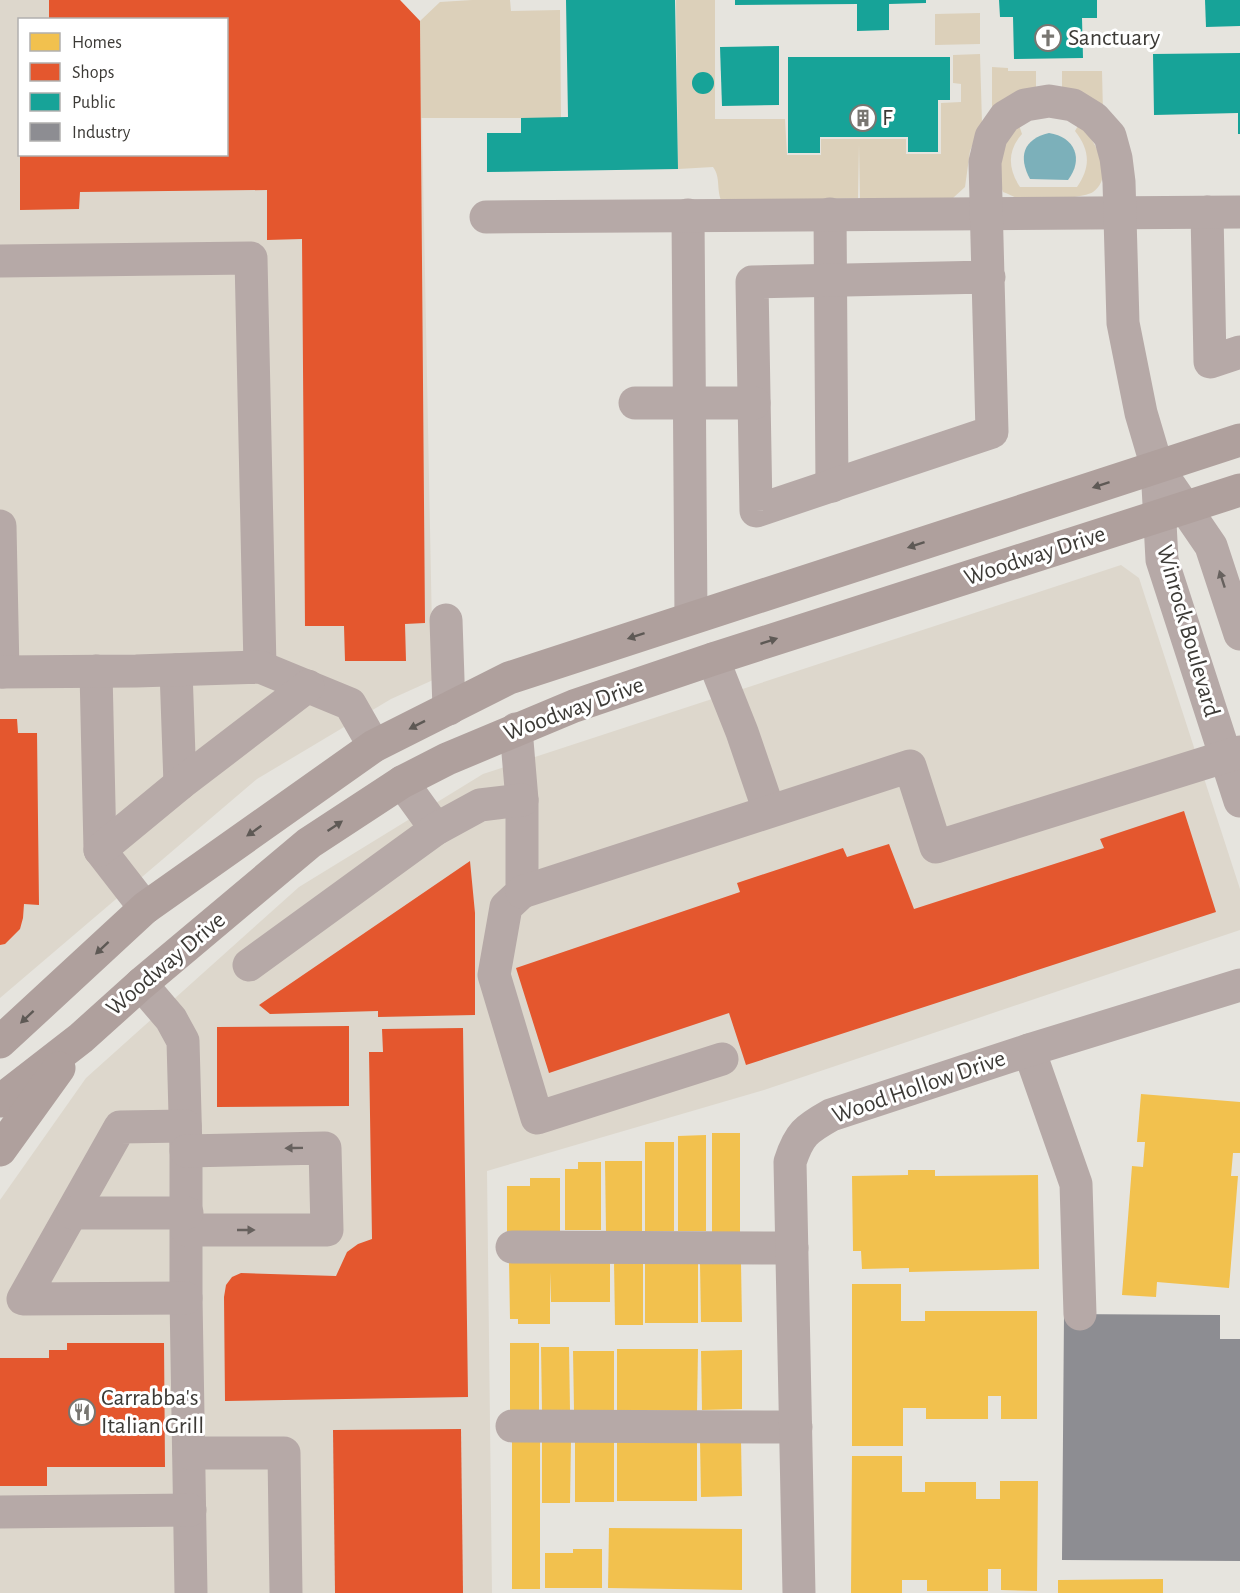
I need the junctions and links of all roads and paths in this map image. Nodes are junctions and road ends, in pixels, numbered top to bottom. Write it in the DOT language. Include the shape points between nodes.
graph roads {
  1 [pos="1119,212"];
  2 [pos="1240,212"];
  3 [pos="988,213"];
  4 [pos="1207,213"];
  5 [pos="830,214"];
  6 [pos="688,215"];
  7 [pos="486,217"];
  8 [pos="0,261"];
  9 [pos="989,277"];
  10 [pos="830,281"];
  11 [pos="1240,352"];
  12 [pos="689,403"];
  13 [pos="754,403"];
  14 [pos="635,404"];
  15 [pos="1240,440"];
  16 [pos="1240,461"];
  17 [pos="832,486"];
  18 [pos="1240,490"];
  19 [pos="1169,496"];
  20 [pos="0,526"];
  21 [pos="691,618"];
  22 [pos="446,620"];
  23 [pos="1240,634"];
  24 [pos="714,659"];
  25 [pos="260,668"];
  26 [pos="176,670"];
  27 [pos="96,671"];
  28 [pos="1,672"];
  29 [pos="308,686"];
  30 [pos="449,709"];
  31 [pos="516,729"];
  32 [pos="374,746"];
  33 [pos="1233,754"];
  34 [pos="402,782"];
  35 [pos="180,784"];
  36 [pos="522,800"];
  37 [pos="1240,801"];
  38 [pos="769,811"];
  39 [pos="435,829"];
  40 [pos="100,850"];
  41 [pos="522,892"];
  42 [pos="145,908"];
  43 [pos="249,965"];
  44 [pos="141,984"];
  45 [pos="1240,985"];
  46 [pos="81,1038"];
  47 [pos="0,1042"];
  48 [pos="1029,1050"];
  49 [pos="722,1059"];
  50 [pos="0,1101"];
  51 [pos="186,1138"];
  52 [pos="0,1150"];
  53 [pos="73,1213"];
  54 [pos="187,1222"];
  55 [pos="512,1247"];
  56 [pos="792,1248"];
  57 [pos="186,1298"];
  58 [pos="1080,1314"];
  59 [pos="512,1426"];
  60 [pos="795,1427"];
  61 [pos="189,1453"];
  62 [pos="190,1510"];
  63 [pos="0,1512"];
  64 [pos="191,1593"];
  65 [pos="286,1593"];
  66 [pos="799,1593"];
  1 -- 3 [label="street"];
  1 -- 3 [label="street" via="1116,158 1110,136 1094,117 1073,105 1049,101 1025,105 1005,117 991,136 985,162"];
  1 -- 4 [label="street"];
  1 -- 19 [label="street" via="1123,323 1142,413"];
  2 -- 4 [label="street"];
  3 -- 5 [label="street"];
  3 -- 9 [label="street"];
  4 -- 11 [label="street" via="1210,362"];
  5 -- 6 [label="street"];
  5 -- 10 [label="street"];
  6 -- 7 [label="street"];
  6 -- 12 [label="street"];
  8 -- 25 [label="street" via="251,258"];
  9 -- 10 [label="street"];
  9 -- 17 [label="street" via="992,432"];
  10 -- 13 [label="street" via="752,282"];
  10 -- 17 [label="street"];
  12 -- 13 [label="street"];
  12 -- 14 [label="street"];
  12 -- 21 [label="street"];
  13 -- 17 [label="street" via="756,511"];
  15 -- 19 [label="main road, Woodway Drive"];
  16 -- 19 [label="main road" via="1201,473"];
  18 -- 19 [label="main road, Woodway Drive"];
  19 -- 21 [label="main road, Woodway Drive, one-way"];
  23 -- 19 [label="street, Winrock Boulevard, one-way" via="1211,546"];
  24 -- 19 [label="main road, Woodway Drive, one-way"];
  19 -- 33 [label="street, Winrock Boulevard" via="1162,560"];
  20 -- 28 [label="street"];
  21 -- 24 [label="main road"];
  21 -- 30 [label="main road, Woodway Drive, one-way" via="509,678"];
  22 -- 30 [label="street"];
  24 -- 31 [label="main road, Woodway Drive"];
  24 -- 38 [label="street"];
  25 -- 26 [label="street"];
  25 -- 29 [label="street"];
  26 -- 27 [label="street"];
  26 -- 35 [label="street"];
  27 -- 28 [label="street"];
  27 -- 40 [label="street"];
  29 -- 32 [label="street" via="350,704"];
  29 -- 35 [label="street"];
  30 -- 32 [label="main road, Woodway Drive, one-way"];
  31 -- 34 [label="main road, Woodway Drive"];
  31 -- 36 [label="street"];
  32 -- 34 [label="main road"];
  32 -- 42 [label="main road, Woodway Drive, one-way"];
  33 -- 37 [label="street, Winrock Boulevard"];
  33 -- 38 [label="street" via="936,847 910,766"];
  34 -- 39 [label="street"];
  44 -- 34 [label="main road, Woodway Drive, one-way" via="309,843"];
  35 -- 40 [label="street"];
  36 -- 39 [label="street" via="480,805"];
  36 -- 41 [label="street"];
  38 -- 41 [label="street"];
  39 -- 43 [label="street"];
  40 -- 42 [label="street"];
  41 -- 49 [label="street" via="506,907 494,975 537,1118"];
  42 -- 47 [label="main road, Woodway Drive, one-way"];
  44 -- 46 [label="main road, Woodway Drive"];
  44 -- 51 [label="street" via="171,1019 183,1041"];
  45 -- 48 [label="street, Wood Hollow Drive"];
  46 -- 50 [label="main road, Woodway Drive"];
  46 -- 52 [label="main road"];
  48 -- 56 [label="street, Wood Hollow Drive" via="831,1115 809,1127 795,1145 790,1162"];
  48 -- 58 [label="street" via="1076,1184"];
  51 -- 53 [label="street" via="120,1127"];
  51 -- 54 [label="street"];
  54 -- 51 [label="street, one-way" via="327,1230 326,1148"];
  53 -- 54 [label="street"];
  53 -- 57 [label="street" via="23,1299"];
  54 -- 57 [label="street"];
  55 -- 56 [label="street"];
  56 -- 60 [label="street, Wood Hollow Drive"];
  57 -- 61 [label="street"];
  59 -- 60 [label="street"];
  60 -- 66 [label="street, Wood Hollow Drive"];
  61 -- 62 [label="street"];
  61 -- 65 [label="street" via="284,1453"];
  62 -- 63 [label="street"];
  62 -- 64 [label="street"];
}
